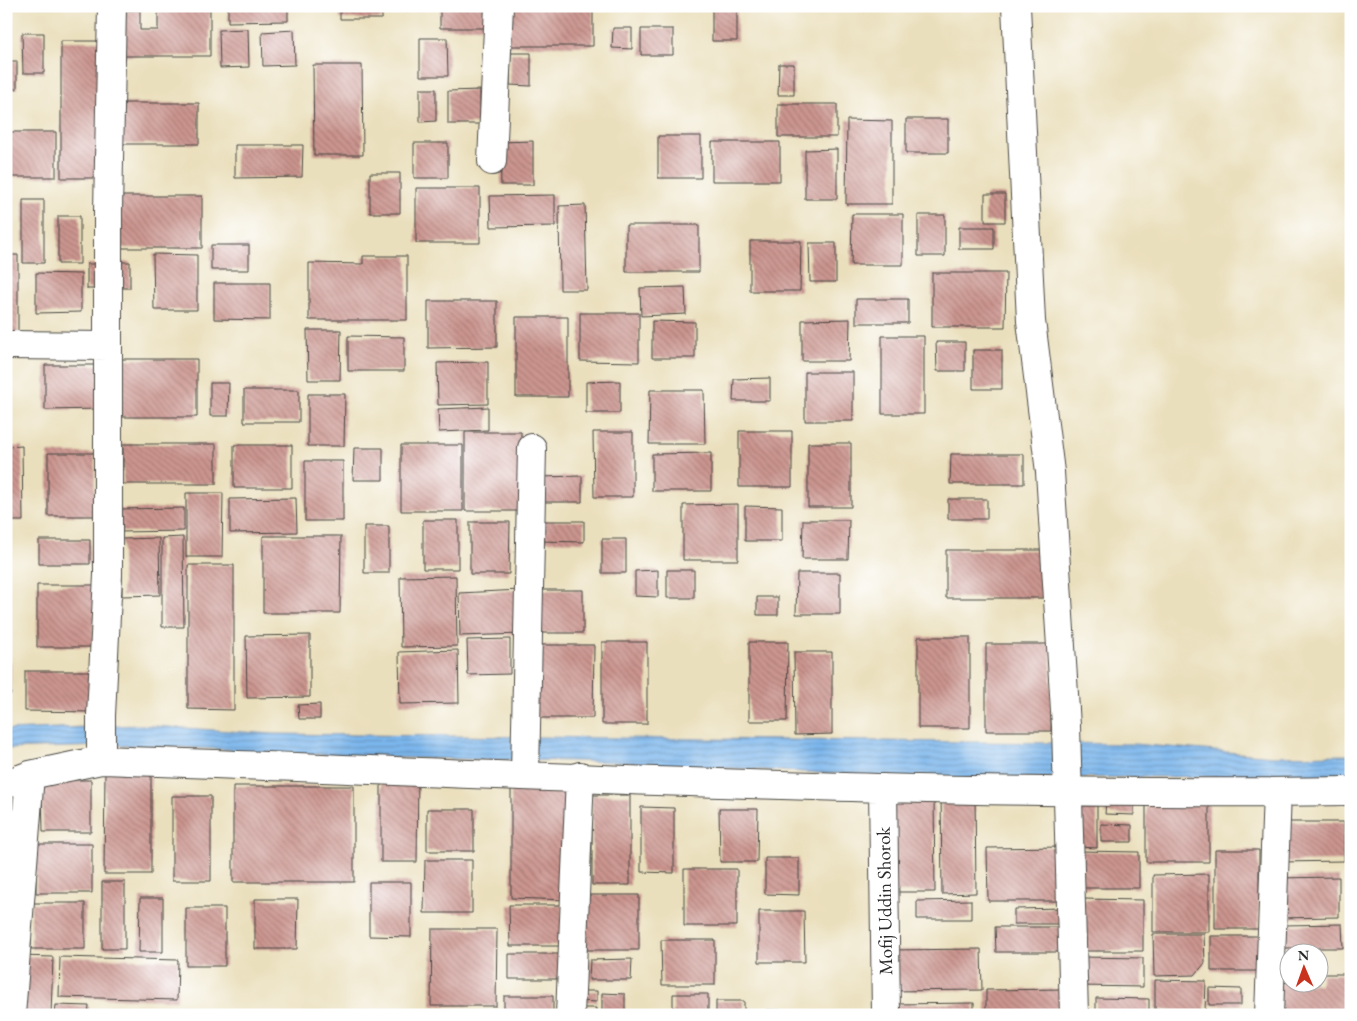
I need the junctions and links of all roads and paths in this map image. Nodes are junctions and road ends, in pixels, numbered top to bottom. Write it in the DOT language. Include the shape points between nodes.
graph roads {
  1 [pos="112,6"];
  2 [pos="499,6"];
  3 [pos="1016,6"];
  4 [pos="492,161"];
  5 [pos="6,345"];
  6 [pos="108,346"];
  7 [pos="532,448"];
  8 [pos="101,760"];
  9 [pos="525,774"];
  10 [pos="580,776"];
  11 [pos="18,779"];
  12 [pos="883,788"];
  13 [pos="1351,790"];
  14 [pos="1068,791"];
  15 [pos="1276,792"];
  16 [pos="11,1015"];
  17 [pos="570,1015"];
  18 [pos="886,1015"];
  19 [pos="1074,1015"];
  20 [pos="1269,1015"];
  1 -- 6 [label="street"];
  2 -- 4 [label="street"];
  3 -- 14 [label="street" via="1029,294 1050,472"];
  5 -- 6 [label="street"];
  6 -- 8 [label="street" via="108,575"];
  7 -- 9 [label="street"];
  8 -- 9 [label="street"];
  8 -- 11 [label="street"];
  9 -- 10 [label="street"];
  10 -- 12 [label="street"];
  10 -- 17 [label="street"];
  11 -- 16 [label="street"];
  12 -- 14 [label="street"];
  12 -- 18 [label="street, Mofij Uddin Shorok"];
  13 -- 15 [label="street"];
  14 -- 15 [label="street"];
  14 -- 19 [label="street"];
  15 -- 20 [label="street"];
}
